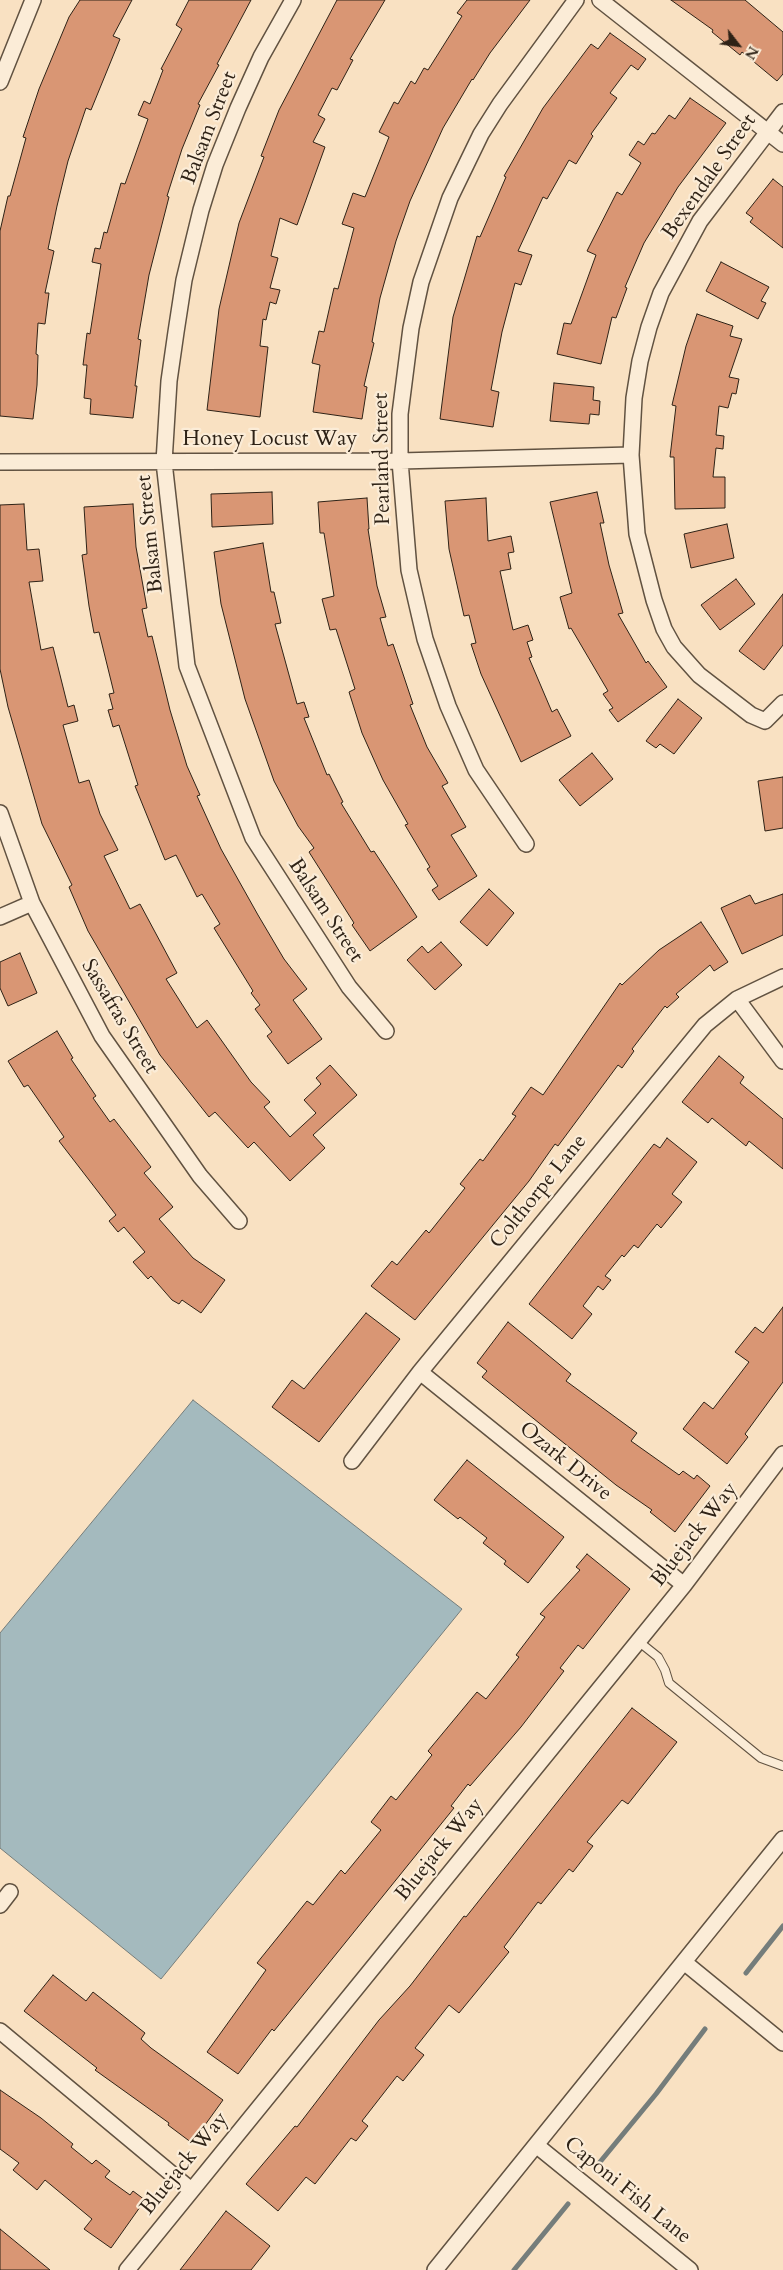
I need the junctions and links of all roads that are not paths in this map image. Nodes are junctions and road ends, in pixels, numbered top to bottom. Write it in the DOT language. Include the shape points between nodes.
graph roads {
  1 [pos="33,0"];
  2 [pos="293,0"];
  3 [pos="576,0"];
  4 [pos="600,0"];
  5 [pos="0,82"];
  6 [pos="783,112"];
  7 [pos="768,132"];
  8 [pos="783,144"];
  9 [pos="631,455"];
  10 [pos="400,461"];
  11 [pos="0,462"];
  12 [pos="164,462"];
  13 [pos="783,703"];
  14 [pos="0,813"];
  15 [pos="526,844"];
  16 [pos="32,903"];
  17 [pos="0,917"];
  18 [pos="783,977"];
  19 [pos="737,999"];
  20 [pos="386,1031"];
  21 [pos="783,1062"];
  22 [pos="239,1221"];
  23 [pos="420,1372"];
  24 [pos="783,1454"];
  25 [pos="352,1461"];
  26 [pos="684,1585"];
  27 [pos="638,1641"];
  28 [pos="783,1766"];
  29 [pos="783,1840"];
  30 [pos="10,1892"];
  31 [pos="0,1905"];
  32 [pos="684,1962"];
  33 [pos="0,2031"];
  34 [pos="783,2043"];
  35 [pos="536,2145"];
  36 [pos="191,2190"];
  37 [pos="127,2270"];
  38 [pos="435,2270"];
  39 [pos="690,2270"];
  1 -- 5 [label="street"];
  2 -- 12 [label="street, Balsam Street" via="261,57 238,108 215,165 199,219 184,280 169,381"];
  3 -- 10 [label="street, Pearland Street" via="481,134 436,234 421,282 408,347 400,414"];
  4 -- 7 [label="street"];
  6 -- 7 [label="street, Bexendale Street"];
  7 -- 8 [label="street"];
  7 -- 9 [label="street, Bexendale Street" via="700,221 661,294 640,361"];
  9 -- 10 [label="street, Honey Locust Way"];
  9 -- 13 [label="street, Bexendale Street" via="637,534 654,600 674,647 699,675 765,722"];
  10 -- 12 [label="street, Honey Locust Way"];
  10 -- 15 [label="street, Pearland Street" via="408,570 425,639 448,706 476,770"];
  11 -- 12 [label="street, Honey Locust Way"];
  12 -- 20 [label="street, Balsam Street" via="187,666 253,838 349,987"];
  14 -- 16 [label="street, Sassafras Street"];
  16 -- 17 [label="street"];
  16 -- 22 [label="street, Sassafras Street" via="102,1036 200,1176"];
  18 -- 19 [label="street, Colthorpe Lane"];
  19 -- 21 [label="street"];
  19 -- 23 [label="street, Colthorpe Lane" via="705,1025 665,1072"];
  23 -- 25 [label="street, Colthorpe Lane"];
  23 -- 26 [label="street, Ozark Drive"];
  24 -- 26 [label="street, Bluejack Way"];
  26 -- 27 [label="street, Bluejack Way"];
  27 -- 28 [label="lane" via="658,1657 669,1683 761,1758"];
  27 -- 36 [label="street, Bluejack Way"];
  29 -- 32 [label="street"];
  30 -- 31 [label="street"];
  32 -- 34 [label="street"];
  32 -- 35 [label="street"];
  33 -- 36 [label="street"];
  35 -- 38 [label="street"];
  35 -- 39 [label="street, Caponi Fish Lane"];
  36 -- 37 [label="street, Bluejack Way"];
}
